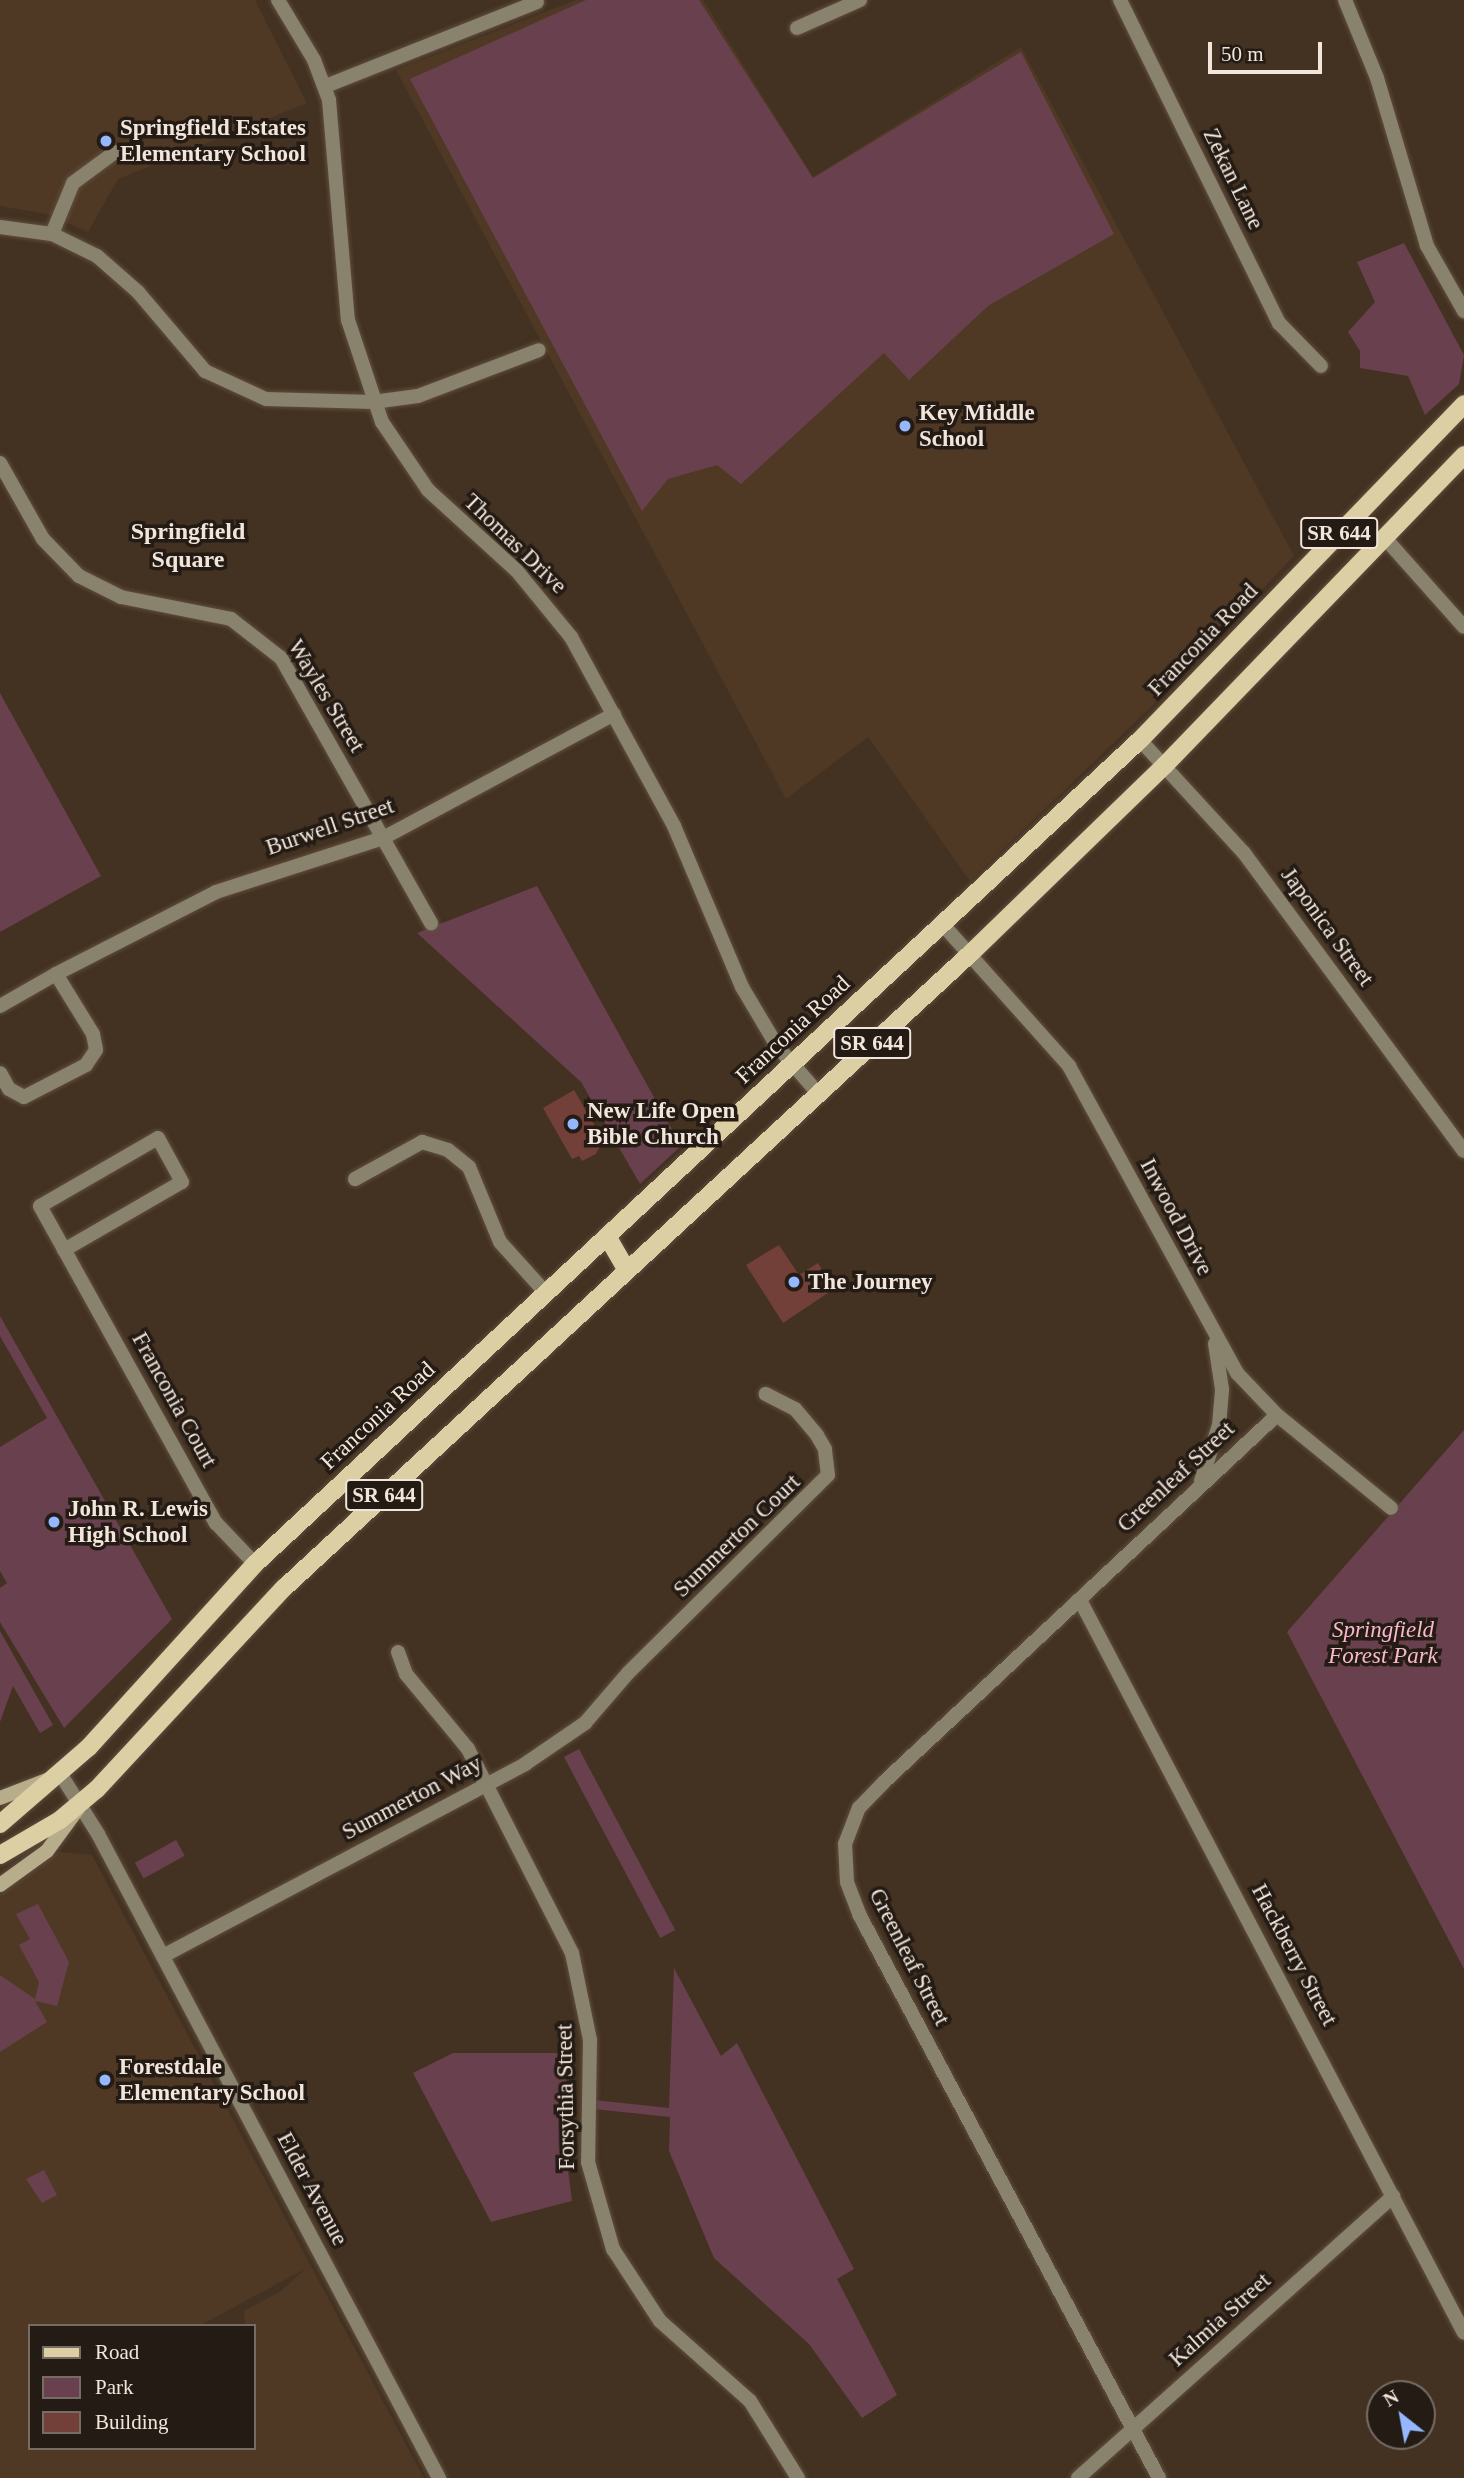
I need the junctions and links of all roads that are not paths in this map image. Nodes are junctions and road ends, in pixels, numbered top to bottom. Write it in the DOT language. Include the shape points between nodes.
graph roads {
  1 [pos="278,0"];
  2 [pos="860,0"];
  3 [pos="1120,0"];
  4 [pos="1345,0"];
  5 [pos="537,2"];
  6 [pos="797,28"];
  7 [pos="326,86"];
  8 [pos="115,152"];
  9 [pos="0,227"];
  10 [pos="51,234"];
  11 [pos="1464,311"];
  12 [pos="539,351"];
  13 [pos="1321,366"];
  14 [pos="373,401"];
  15 [pos="1464,404"];
  16 [pos="1464,456"];
  17 [pos="0,463"];
  18 [pos="1384,537"];
  19 [pos="1464,627"];
  20 [pos="614,714"];
  21 [pos="1140,740"];
  22 [pos="1164,765"];
  23 [pos="383,838"];
  24 [pos="431,923"];
  25 [pos="944,926"];
  26 [pos="971,953"];
  27 [pos="57,974"];
  28 [pos="0,1006"];
  29 [pos="792,1064"];
  30 [pos="0,1073"];
  31 [pos="817,1093"];
  32 [pos="1464,1151"];
  33 [pos="355,1179"];
  34 [pos="607,1236"];
  35 [pos="64,1250"];
  36 [pos="627,1270"];
  37 [pos="546,1293"];
  38 [pos="1215,1341"];
  39 [pos="766,1394"];
  40 [pos="1277,1415"];
  41 [pos="1201,1482"];
  42 [pos="1391,1508"];
  43 [pos="255,1564"];
  44 [pos="1080,1601"];
  45 [pos="656,1645"];
  46 [pos="398,1652"];
  47 [pos="61,1775"];
  48 [pos="487,1784"];
  49 [pos="0,1798"];
  50 [pos="80,1805"];
  51 [pos="0,1824"];
  52 [pos="0,1855"];
  53 [pos="0,1885"];
  54 [pos="163,1955"];
  55 [pos="1393,2196"];
  56 [pos="1464,2333"];
  57 [pos="1133,2429"];
  58 [pos="439,2478"];
  59 [pos="798,2478"];
  60 [pos="1078,2478"];
  61 [pos="1159,2478"];
  1 -- 7 [label="street, Thomas Drive"];
  2 -- 6 [label="street"];
  3 -- 13 [label="street, Zekan Lane" via="1279,323"];
  4 -- 11 [label="street" via="1377,78 1427,246"];
  5 -- 7 [label="street"];
  7 -- 14 [label="street, Thomas Drive" via="348,320"];
  8 -- 10 [label="street" via="73,183"];
  9 -- 10 [label="street"];
  10 -- 14 [label="street" via="114,269 187,356 228,385 281,401"];
  12 -- 14 [label="street" via="455,386"];
  14 -- 20 [label="street, Thomas Drive" via="400,453 428,490 517,571 555,614"];
  15 -- 21 [label="main road, Franconia Road / SR 644"];
  16 -- 18 [label="main road, SR 644"];
  17 -- 23 [label="street, Wayles Street" via="43,539 79,576 121,597 218,615 265,641 281,658"];
  18 -- 19 [label="street"];
  18 -- 22 [label="main road, SR 644"];
  20 -- 23 [label="street, Burwell Street"];
  20 -- 29 [label="street, Thomas Drive" via="674,826 742,987"];
  21 -- 22 [label="street, Japonica Street"];
  21 -- 25 [label="main road, Franconia Road / SR 644"];
  22 -- 26 [label="main road, SR 644"];
  22 -- 32 [label="street, Japonica Street" via="1244,853"];
  23 -- 24 [label="street, Wayles Street"];
  23 -- 27 [label="street, Burwell Street" via="216,892"];
  25 -- 26 [label="street, Inwood Drive"];
  25 -- 29 [label="main road, Franconia Road / SR 644"];
  26 -- 31 [label="main road, SR 644"];
  26 -- 38 [label="street, Inwood Drive" via="1069,1066"];
  27 -- 28 [label="street, Burwell Street"];
  27 -- 30 [label="street" via="96,1051 86,1065 24,1097 9,1089"];
  29 -- 31 [label="street, Thomas Drive"];
  29 -- 34 [label="main road, Franconia Road / SR 644"];
  31 -- 36 [label="main road, SR 644"];
  33 -- 37 [label="street" via="422,1142 448,1150 473,1174 500,1242"];
  34 -- 36 [label="main road"];
  34 -- 37 [label="main road, Franconia Road / SR 644"];
  35 -- 35 [label="street, Franconia Court" via="182,1182 158,1138 40,1206"];
  35 -- 43 [label="street, Franconia Court" via="216,1523"];
  36 -- 50 [label="main road, SR 644" via="284,1588"];
  37 -- 43 [label="main road, Franconia Road / SR 644"];
  38 -- 40 [label="street, Inwood Drive"];
  38 -- 41 [label="street" via="1222,1389 1219,1425"];
  39 -- 45 [label="street, Summerton Court" via="796,1409 817,1435 826,1451 828,1475"];
  40 -- 41 [label="street, Greenleaf Street"];
  40 -- 42 [label="street, Inwood Drive"];
  41 -- 44 [label="street, Greenleaf Street"];
  43 -- 47 [label="main road, Franconia Road / SR 644"];
  44 -- 55 [label="street, Hackberry Street"];
  44 -- 57 [label="street, Greenleaf Street" via="866,1801 850,1824 844,1864 860,1916"];
  45 -- 48 [label="street, Summerton Way" via="579,1729"];
  46 -- 48 [label="street, Forsythia Street" via="405,1674 458,1734"];
  47 -- 49 [label="main road, Franconia Road"];
  47 -- 50 [label="street, Elder Avenue"];
  47 -- 51 [label="main road, Franconia Road / SR 644"];
  48 -- 54 [label="street, Summerton Way"];
  48 -- 59 [label="street, Forsythia Street" via="561,1925 580,1976 590,2040 588,2162 612,2249 660,2322 750,2402"];
  50 -- 52 [label="main road, SR 644"];
  50 -- 53 [label="main road" via="47,1851"];
  50 -- 54 [label="street, Elder Avenue"];
  54 -- 58 [label="street, Elder Avenue"];
  55 -- 56 [label="street, Hackberry Street"];
  55 -- 57 [label="street, Kalmia Street"];
  57 -- 60 [label="street, Kalmia Street"];
  57 -- 61 [label="street, Greenleaf Street"];
}
